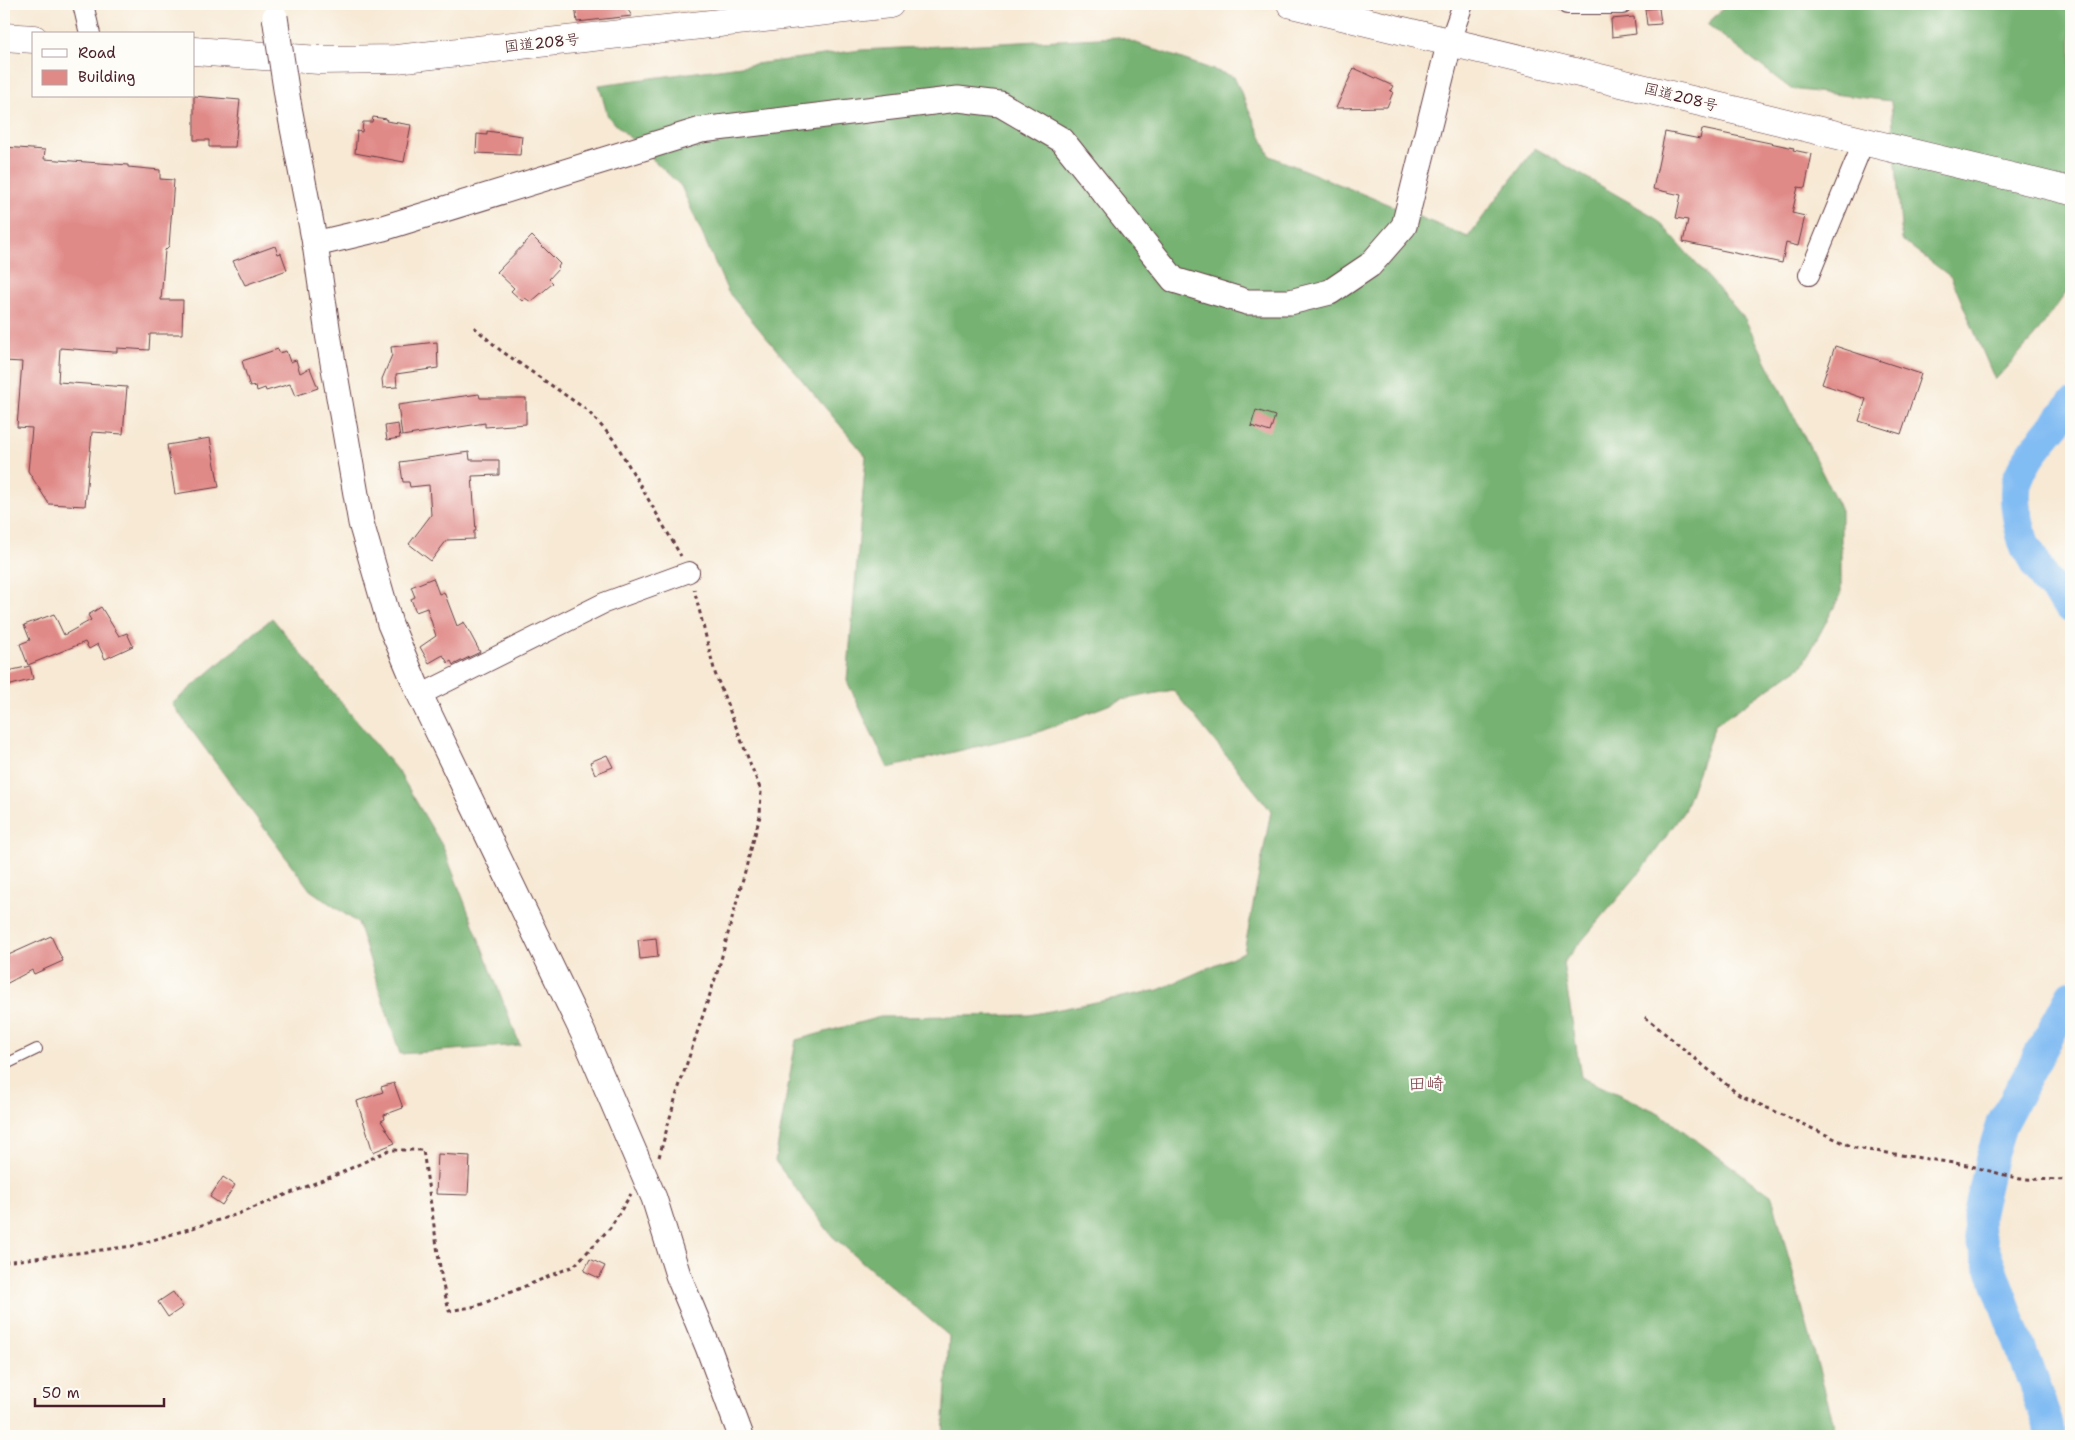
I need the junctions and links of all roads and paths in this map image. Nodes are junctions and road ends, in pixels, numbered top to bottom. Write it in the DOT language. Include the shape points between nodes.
graph roads {
  1 [pos="83,4"];
  2 [pos="890,4"];
  3 [pos="1291,4"];
  4 [pos="1463,4"];
  5 [pos="1567,4"];
  6 [pos="1622,4"];
  7 [pos="274,11"];
  8 [pos="90,32"];
  9 [pos="4,37"];
  10 [pos="32,39"];
  11 [pos="1450,42"];
  12 [pos="195,51"];
  13 [pos="1864,141"];
  14 [pos="2071,191"];
  15 [pos="315,244"];
  16 [pos="1809,275"];
  17 [pos="474,327"];
  18 [pos="689,572"];
  19 [pos="420,695"];
  20 [pos="1645,1017"];
  21 [pos="37,1049"];
  22 [pos="4,1064"];
  23 [pos="2071,1180"];
  24 [pos="646,1184"];
  25 [pos="4,1262"];
  26 [pos="741,1436"];
  1 -- 8 [label="street"];
  2 -- 12 [label="highway, 国道208号" via="396,59 319,60"];
  3 -- 11 [label="highway, 国道208号"];
  4 -- 11 [label="street"];
  5 -- 6 [label="street"];
  7 -- 15 [label="street, bridge"];
  9 -- 10 [label="highway"];
  11 -- 13 [label="highway, 国道208号"];
  11 -- 15 [label="street" via="1404,226 1370,265 1330,292 1290,302 1247,302 1174,280 1062,140 1000,104 958,99 701,130 392,225"];
  13 -- 14 [label="highway, 国道208号"];
  13 -- 16 [label="street"];
  15 -- 19 [label="street" via="361,523 390,624"];
  17 -- 18 [label="path" via="507,355 587,410 614,440"];
  18 -- 19 [label="street" via="604,603"];
  18 -- 24 [label="path" via="716,673 761,792 760,816 719,967"];
  19 -- 24 [label="street" via="583,1033"];
  20 -- 23 [label="path" via="1739,1095 1855,1148 1967,1165 2014,1178"];
  21 -- 22 [label="lane"];
  24 -- 25 [label="path" via="574,1266 477,1306 449,1311 423,1150 389,1150 235,1215 133,1246"];
  24 -- 26 [label="street" via="654,1198 678,1275"];
}
